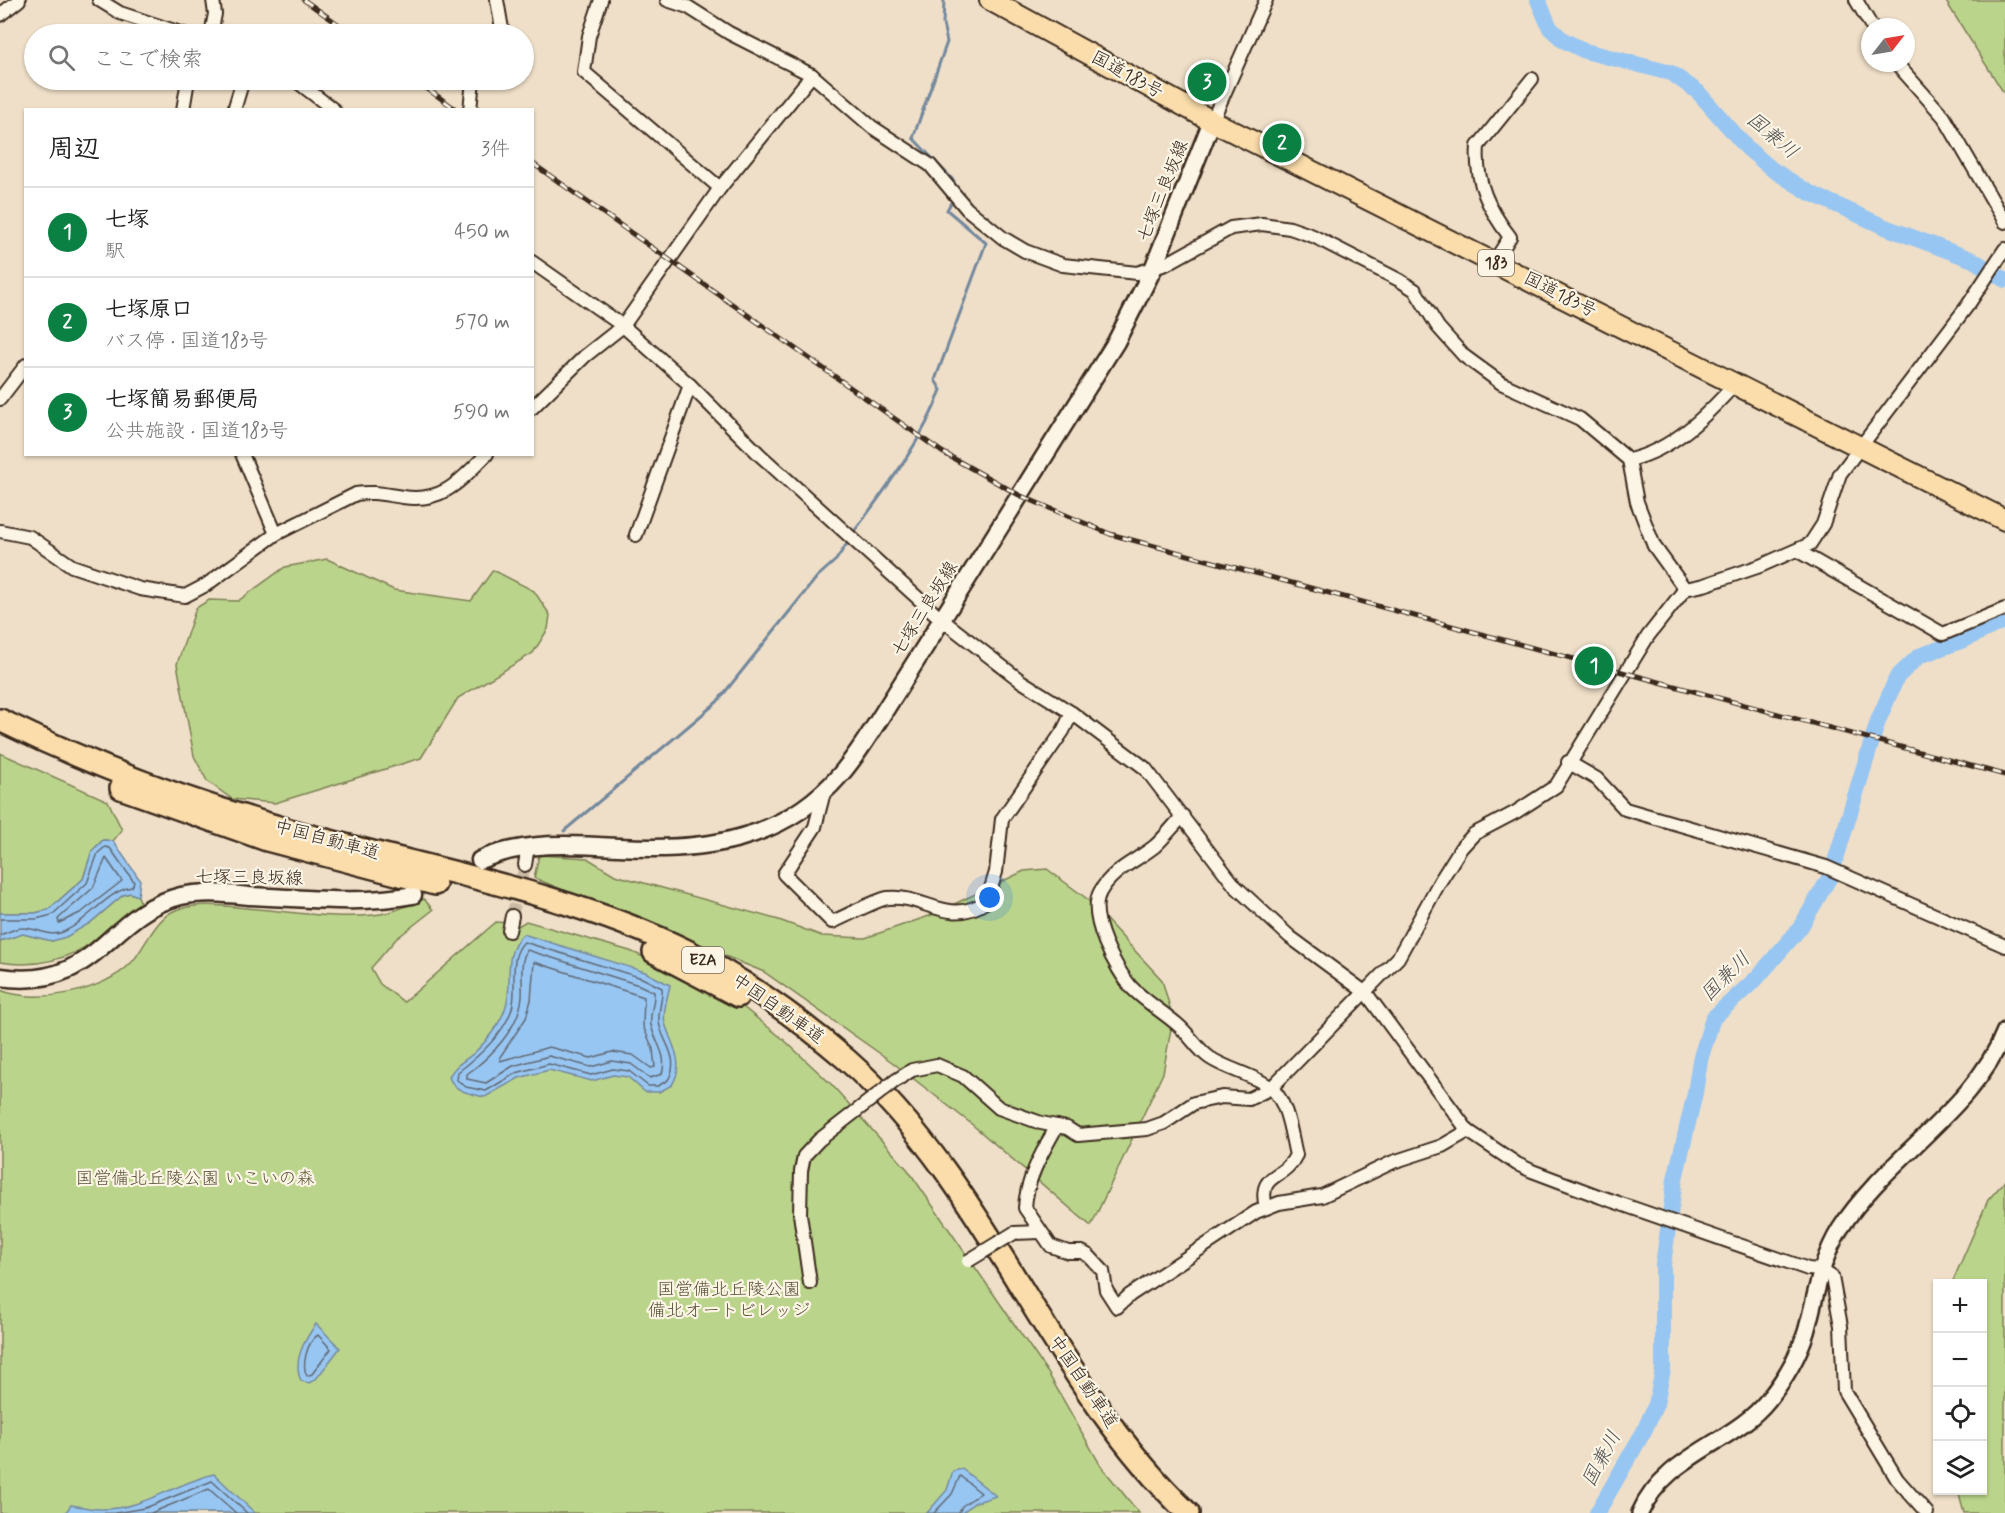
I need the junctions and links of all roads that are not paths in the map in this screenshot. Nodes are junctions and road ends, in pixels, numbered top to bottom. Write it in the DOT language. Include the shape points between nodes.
graph roads {
  1 [pos="18,0"];
  2 [pos="99,0"];
  3 [pos="213,0"];
  4 [pos="497,0"];
  5 [pos="600,0"];
  6 [pos="668,0"];
  7 [pos="990,0"];
  8 [pos="1266,0"];
  9 [pos="1856,0"];
  10 [pos="0,15"];
  11 [pos="1867,18"];
  12 [pos="152,24"];
  13 [pos="213,24"];
  14 [pos="501,24"];
  15 [pos="1904,72"];
  16 [pos="812,75"];
  17 [pos="1532,79"];
  18 [pos="186,90"];
  19 [pos="240,90"];
  20 [pos="308,90"];
  21 [pos="472,90"];
  22 [pos="183,108"];
  23 [pos="235,108"];
  24 [pos="331,108"];
  25 [pos="470,108"];
  26 [pos="1212,121"];
  27 [pos="720,188"];
  28 [pos="2005,222"];
  29 [pos="2003,254"];
  30 [pos="1494,262"];
  31 [pos="534,263"];
  32 [pos="1153,269"];
  33 [pos="623,326"];
  34 [pos="24,368"];
  35 [pos="1736,383"];
  36 [pos="690,385"];
  37 [pos="0,399"];
  38 [pos="534,406"];
  39 [pos="1858,448"];
  40 [pos="243,456"];
  41 [pos="484,456"];
  42 [pos="1629,460"];
  43 [pos="2005,520"];
  44 [pos="0,531"];
  45 [pos="276,534"];
  46 [pos="636,536"];
  47 [pos="1798,551"];
  48 [pos="1685,589"];
  49 [pos="2005,609"];
  50 [pos="941,619"];
  51 [pos="1072,713"];
  52 [pos="0,720"];
  53 [pos="0,735"];
  54 [pos="1568,762"];
  55 [pos="825,791"];
  56 [pos="1183,816"];
  57 [pos="528,846"];
  58 [pos="480,860"];
  59 [pos="525,866"];
  60 [pos="414,895"];
  61 [pos="512,916"];
  62 [pos="509,931"];
  63 [pos="2005,946"];
  64 [pos="0,977"];
  65 [pos="1366,993"];
  66 [pos="2005,1031"];
  67 [pos="1271,1088"];
  68 [pos="1056,1126"];
  69 [pos="1467,1131"];
  70 [pos="1266,1208"];
  71 [pos="1040,1232"];
  72 [pos="968,1260"];
  73 [pos="1821,1270"];
  74 [pos="810,1283"];
  75 [pos="1167,1513"];
  76 [pos="1188,1513"];
  77 [pos="1640,1513"];
  78 [pos="1927,1513"];
  1 -- 10 [label="street"];
  2 -- 12 [label="street" via="120,14"];
  3 -- 13 [label="street"];
  4 -- 14 [label="street"];
  5 -- 27 [label="street" via="584,72"];
  6 -- 16 [label="street"];
  7 -- 26 [label="highway, 国道183号 / 183"];
  8 -- 26 [label="street"];
  9 -- 11 [label="street"];
  15 -- 28 [label="street" via="1944,117"];
  16 -- 27 [label="street"];
  16 -- 32 [label="street" via="872,127 930,165 967,209 1024,251 1063,265 1137,273"];
  17 -- 30 [label="street" via="1478,146 1479,178 1491,212 1510,237"];
  18 -- 22 [label="street"];
  19 -- 23 [label="street"];
  20 -- 24 [label="street"];
  21 -- 25 [label="street"];
  26 -- 30 [label="highway, 国道183号 / 183"];
  26 -- 32 [label="main road, 七塚三良坂線"];
  27 -- 33 [label="street"];
  29 -- 39 [label="street"];
  30 -- 35 [label="highway, 国道183号 / 183"];
  31 -- 33 [label="street"];
  32 -- 42 [label="street" via="1214,236 1249,224 1290,228 1312,236 1415,290 1438,327 1464,356 1501,383 1580,419"];
  32 -- 50 [label="main road, 七塚三良坂線" via="1116,342"];
  33 -- 36 [label="street"];
  33 -- 38 [label="street" via="585,356"];
  34 -- 37 [label="street"];
  35 -- 39 [label="highway, 国道183号 / 183"];
  35 -- 42 [label="street" via="1713,409 1678,438"];
  36 -- 46 [label="street"];
  36 -- 50 [label="street" via="760,455"];
  39 -- 43 [label="highway, 国道183号 / 183"];
  39 -- 47 [label="street" via="1840,474 1823,524 1810,544"];
  40 -- 45 [label="street"];
  41 -- 45 [label="street" via="455,486 430,498 356,494"];
  42 -- 48 [label="street" via="1637,502 1654,546"];
  44 -- 45 [label="street" via="30,537 72,566 140,589 185,596"];
  47 -- 48 [label="street"];
  47 -- 49 [label="street" via="1943,634"];
  48 -- 54 [label="street" via="1648,636"];
  50 -- 51 [label="street" via="1021,681"];
  50 -- 55 [label="main road, 七塚三良坂線" via="858,751"];
  51 -- 55 [label="street" via="1002,819 996,872 987,901 971,910 945,912 890,898 831,922 784,874 814,827"];
  51 -- 56 [label="street" via="1145,768"];
  52 -- 76 [label="highway, 中国自動車道 / E2A" via="100,765 270,825 613,920 685,950 748,985 850,1063 924,1143 971,1204 1093,1402"];
  53 -- 75 [label="highway, 中国自動車道 / E2A" via="158,803 267,840 470,892 608,933 678,963 742,998 840,1073 913,1151 959,1213 1081,1409"];
  54 -- 63 [label="street" via="1597,779 1625,809 1826,867"];
  54 -- 65 [label="street" via="1556,786 1474,834 1461,848 1398,958"];
  55 -- 57 [label="main road, 七塚三良坂線" via="772,826 714,845 675,849"];
  56 -- 65 [label="street" via="1235,886 1290,937"];
  56 -- 67 [label="street" via="1155,846 1114,873 1104,887 1096,905 1102,934 1130,985 1148,1003 1177,1024 1207,1056"];
  57 -- 58 [label="main road, 七塚三良坂線" via="505,849"];
  57 -- 59 [label="street"];
  60 -- 64 [label="main road, 七塚三良坂線" via="379,902 215,894 181,896 145,912 67,972 27,980"];
  61 -- 62 [label="street"];
  65 -- 67 [label="street"];
  65 -- 69 [label="street"];
  66 -- 73 [label="street" via="1978,1080 1868,1191 1839,1230"];
  67 -- 68 [label="street" via="1250,1099 1222,1097 1194,1103 1147,1129 1078,1135"];
  67 -- 70 [label="street" via="1282,1104 1296,1155 1265,1183 1262,1194"];
  68 -- 71 [label="street" via="1038,1161 1025,1200 1025,1209"];
  68 -- 74 [label="street, bridge" via="999,1108 963,1076 937,1065 912,1070 819,1140 804,1156 800,1214"];
  69 -- 70 [label="street" via="1442,1146 1393,1162 1322,1196"];
  69 -- 73 [label="street" via="1532,1171 1808,1269"];
  70 -- 71 [label="street" via="1200,1247 1117,1306 1106,1290 1103,1272 1089,1257 1082,1252 1057,1249"];
  71 -- 72 [label="street, bridge" via="1014,1233"];
  73 -- 77 [label="street" via="1796,1358 1767,1402 1674,1470"];
  73 -- 78 [label="street" via="1832,1277 1841,1326 1844,1391 1897,1479"];
}
